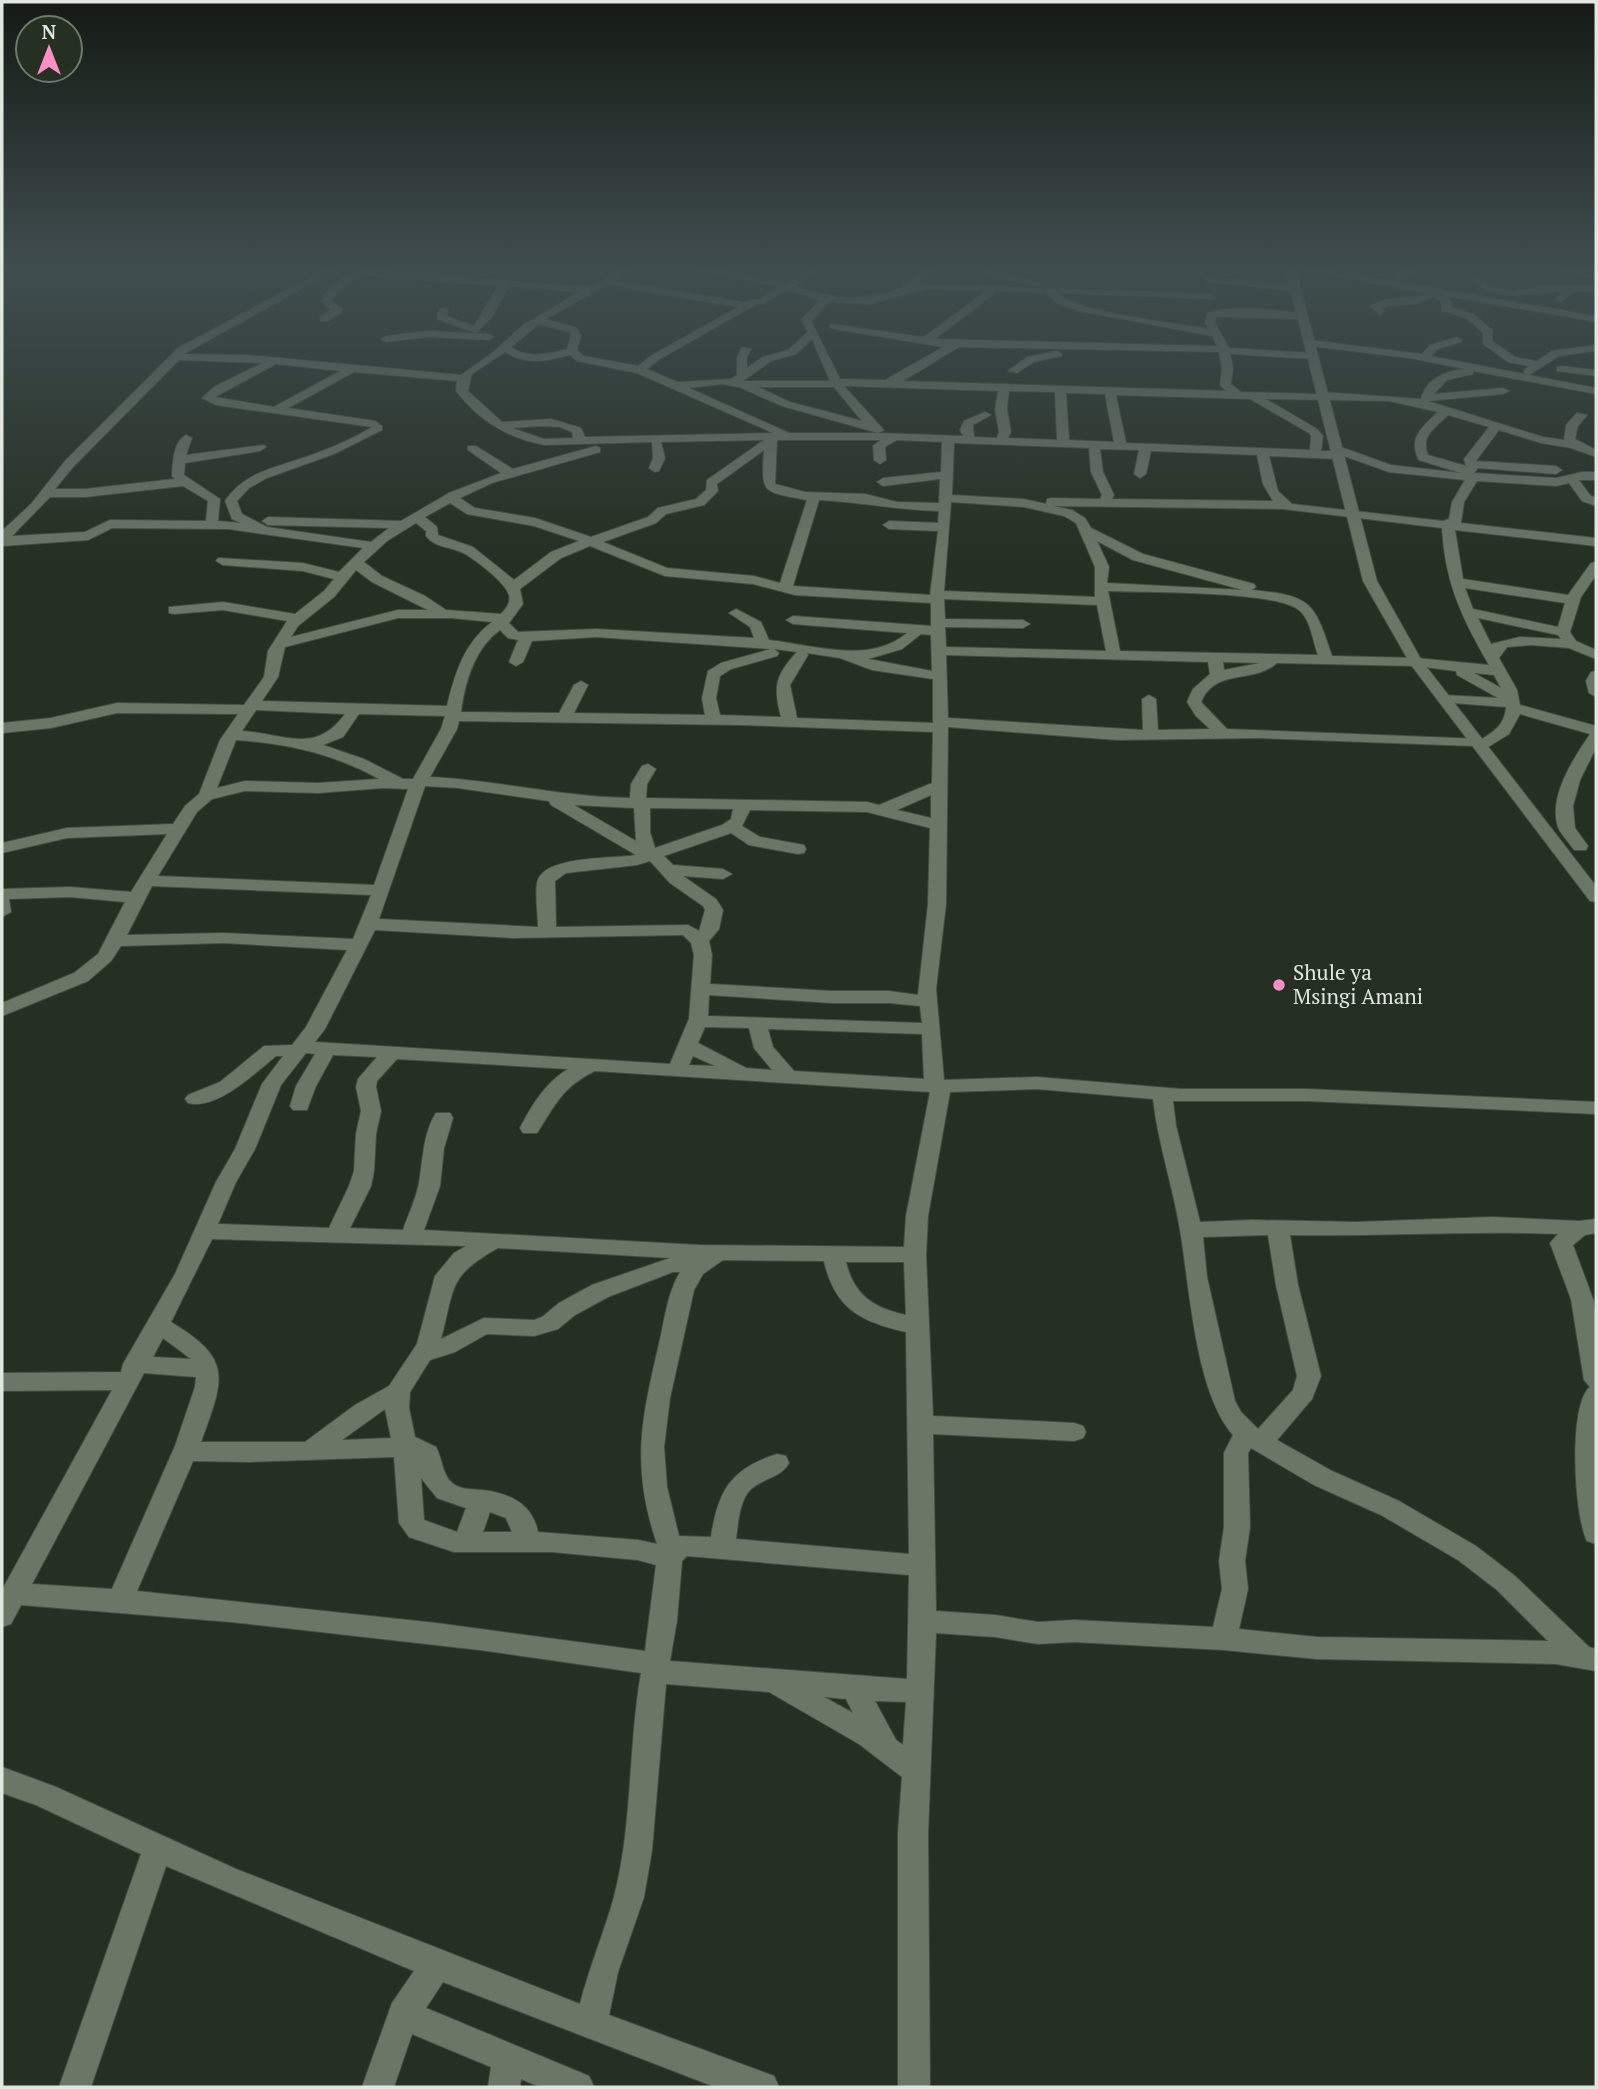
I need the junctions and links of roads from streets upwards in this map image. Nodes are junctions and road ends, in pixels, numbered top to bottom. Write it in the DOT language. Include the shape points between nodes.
graph roads {
  1 [pos="169,364"];
  2 [pos="267,364"];
  3 [pos="304,364"];
  4 [pos="481,364"];
  5 [pos="610,364"];
  6 [pos="647,364"];
  7 [pos="742,364"];
  8 [pos="762,364"];
  9 [pos="828,364"];
  10 [pos="922,364"];
  11 [pos="1014,364"];
  12 [pos="1023,364"];
  13 [pos="1227,364"];
  14 [pos="1316,364"];
  15 [pos="1456,364"];
  16 [pos="1505,364"];
  17 [pos="1540,364"];
  18 [pos="1542,364"];
  19 [pos="1561,369"];
  20 [pos="351,370"];
  21 [pos="640,370"];
  22 [pos="1013,371"];
  23 [pos="1492,372"];
  24 [pos="1596,373"];
  25 [pos="404,374"];
  26 [pos="464,377"];
  27 [pos="1517,377"];
  28 [pos="739,381"];
  29 [pos="835,383"];
  30 [pos="1553,384"];
  31 [pos="672,386"];
  32 [pos="882,386"];
  33 [pos="1005,389"];
  34 [pos="1059,390"];
  35 [pos="462,391"];
  36 [pos="1110,391"];
  37 [pos="1503,391"];
  38 [pos="1596,391"];
  39 [pos="1245,396"];
  40 [pos="839,399"];
  41 [pos="1325,400"];
  42 [pos="1422,400"];
  43 [pos="1370,408"];
  44 [pos="278,409"];
  45 [pos="1446,410"];
  46 [pos="811,411"];
  47 [pos="985,415"];
  48 [pos="1581,415"];
  49 [pos="1478,420"];
  50 [pos="1330,423"];
  51 [pos="502,425"];
  52 [pos="1497,425"];
  53 [pos="1306,426"];
  54 [pos="794,428"];
  55 [pos="876,428"];
  56 [pos="753,436"];
  57 [pos="773,436"];
  58 [pos="891,437"];
  59 [pos="186,438"];
  60 [pos="948,439"];
  61 [pos="970,440"];
  62 [pos="1001,441"];
  63 [pos="532,442"];
  64 [pos="1555,442"];
  65 [pos="1063,443"];
  66 [pos="657,444"];
  67 [pos="1094,445"];
  68 [pos="1574,445"];
  69 [pos="1121,446"];
  70 [pos="260,447"];
  71 [pos="584,447"];
  72 [pos="1146,447"];
  73 [pos="472,448"];
  74 [pos="1262,452"];
  75 [pos="1338,453"];
  76 [pos="1315,454"];
  77 [pos="1596,454"];
  78 [pos="179,460"];
  79 [pos="880,460"];
  80 [pos="540,464"];
  81 [pos="655,468"];
  82 [pos="1473,471"];
  83 [pos="510,473"];
  84 [pos="1140,474"];
  85 [pos="1576,475"];
  86 [pos="1596,476"];
  87 [pos="184,482"];
  88 [pos="883,482"];
  89 [pos="945,492"];
  90 [pos="46,494"];
  91 [pos="453,496"];
  92 [pos="814,496"];
  93 [pos="1102,502"];
  94 [pos="1596,502"];
  95 [pos="1029,504"];
  96 [pos="1283,505"];
  97 [pos="1354,514"];
  98 [pos="411,521"];
  99 [pos="213,524"];
  100 [pos="1451,524"];
  101 [pos="255,525"];
  102 [pos="889,525"];
  103 [pos="944,527"];
  104 [pos="1085,528"];
  105 [pos="1486,528"];
  106 [pos="2,541"];
  107 [pos="592,541"];
  108 [pos="1596,542"];
  109 [pos="1450,545"];
  110 [pos="373,546"];
  111 [pos="1132,554"];
  112 [pos="223,561"];
  113 [pos="356,562"];
  114 [pos="1101,564"];
  115 [pos="1596,566"];
  116 [pos="343,576"];
  117 [pos="1455,582"];
  118 [pos="382,584"];
  119 [pos="1222,586"];
  120 [pos="512,588"];
  121 [pos="787,589"];
  122 [pos="1496,590"];
  123 [pos="859,593"];
  124 [pos="1101,594"];
  125 [pos="937,597"];
  126 [pos="1573,600"];
  127 [pos="1464,606"];
  128 [pos="174,610"];
  129 [pos="736,613"];
  130 [pos="442,614"];
  131 [pos="299,618"];
  132 [pos="793,620"];
  133 [pos="503,621"];
  134 [pos="362,622"];
  135 [pos="832,622"];
  136 [pos="1023,624"];
  137 [pos="918,629"];
  138 [pos="1528,635"];
  139 [pos="527,637"];
  140 [pos="938,638"];
  141 [pos="1567,638"];
  142 [pos="279,644"];
  143 [pos="898,646"];
  144 [pos="768,648"];
  145 [pos="805,652"];
  146 [pos="1114,654"];
  147 [pos="1596,655"];
  148 [pos="1491,656"];
  149 [pos="851,657"];
  150 [pos="1215,657"];
  151 [pos="1274,657"];
  152 [pos="1326,659"];
  153 [pos="516,662"];
  154 [pos="1416,662"];
  155 [pos="1449,665"];
  156 [pos="1500,671"];
  157 [pos="1596,675"];
  158 [pos="939,676"];
  159 [pos="1216,676"];
  160 [pos="581,685"];
  161 [pos="1596,693"];
  162 [pos="1149,699"];
  163 [pos="1444,699"];
  164 [pos="1514,704"];
  165 [pos="250,707"];
  166 [pos="355,710"];
  167 [pos="453,713"];
  168 [pos="565,717"];
  169 [pos="713,720"];
  170 [pos="790,721"];
  171 [pos="941,725"];
  172 [pos="2,728"];
  173 [pos="1223,733"];
  174 [pos="1151,734"];
  175 [pos="1596,734"];
  176 [pos="231,735"];
  177 [pos="1478,744"];
  178 [pos="307,746"];
  179 [pos="648,769"];
  180 [pos="416,778"];
  181 [pos="940,785"];
  182 [pos="206,796"];
  183 [pos="553,799"];
  184 [pos="639,804"];
  185 [pos="742,805"];
  186 [pos="882,810"];
  187 [pos="938,825"];
  188 [pos="732,827"];
  189 [pos="179,829"];
  190 [pos="1557,844"];
  191 [pos="1588,846"];
  192 [pos="2,848"];
  193 [pos="799,849"];
  194 [pos="651,855"];
  195 [pos="668,870"];
  196 [pos="723,874"];
  197 [pos="148,881"];
  198 [pos="381,890"];
  199 [pos="2,894"];
  200 [pos="1596,897"];
  201 [pos="137,898"];
  202 [pos="2,901"];
  203 [pos="2,912"];
  204 [pos="369,924"];
  205 [pos="547,933"];
  206 [pos="114,941"];
  207 [pos="701,941"];
  208 [pos="359,945"];
  209 [pos="700,989"];
  210 [pos="929,1002"];
  211 [pos="2,1010"];
  212 [pos="697,1021"];
  213 [pos="757,1024"];
  214 [pos="932,1029"];
  215 [pos="687,1045"];
  216 [pos="300,1049"];
  217 [pos="327,1049"];
  218 [pos="392,1053"];
  219 [pos="594,1064"];
  220 [pos="678,1069"];
  221 [pos="742,1073"];
  222 [pos="787,1076"];
  223 [pos="937,1086"];
  224 [pos="1162,1093"];
  225 [pos="195,1099"];
  226 [pos="300,1106"];
  227 [pos="1596,1108"];
  228 [pos="443,1118"];
  229 [pos="530,1128"];
  230 [pos="1587,1227"];
  231 [pos="1278,1228"];
  232 [pos="1191,1230"];
  233 [pos="204,1231"];
  234 [pos="337,1233"];
  235 [pos="420,1238"];
  236 [pos="494,1240"];
  237 [pos="833,1254"];
  238 [pos="915,1255"];
  239 [pos="708,1258"];
  240 [pos="453,1266"];
  241 [pos="157,1324"];
  242 [pos="917,1326"];
  243 [pos="422,1354"];
  244 [pos="207,1369"];
  245 [pos="130,1372"];
  246 [pos="1596,1380"];
  247 [pos="2,1382"];
  248 [pos="398,1392"];
  249 [pos="1596,1394"];
  250 [pos="921,1424"];
  251 [pos="1074,1432"];
  252 [pos="1253,1438"];
  253 [pos="404,1445"];
  254 [pos="185,1451"];
  255 [pos="310,1451"];
  256 [pos="777,1463"];
  257 [pos="482,1500"];
  258 [pos="1596,1534"];
  259 [pos="466,1542"];
  260 [pos="527,1542"];
  261 [pos="722,1549"];
  262 [pos="671,1555"];
  263 [pos="922,1566"];
  264 [pos="120,1601"];
  265 [pos="7,1605"];
  266 [pos="923,1621"];
  267 [pos="1224,1639"];
  268 [pos="1589,1659"];
  269 [pos="656,1667"];
  270 [pos="774,1681"];
  271 [pos="854,1688"];
  272 [pos="920,1691"];
  273 [pos="885,1746"];
  274 [pos="916,1771"];
  275 [pos="2,1780"];
  276 [pos="158,1848"];
  277 [pos="437,1965"];
  278 [pos="403,2014"];
  279 [pos="591,2024"];
  280 [pos="506,2073"];
  281 [pos="75,2087"];
  282 [pos="378,2087"];
  283 [pos="578,2087"];
  284 [pos="763,2087"];
  285 [pos="914,2087"];
  1 -- 90 [label="street" via="69,464"];
  2 -- 44 [label="street" via="208,398"];
  3 -- 20 [label="street"];
  4 -- 26 [label="street"];
  5 -- 21 [label="street"];
  6 -- 21 [label="street"];
  7 -- 28 [label="street"];
  8 -- 28 [label="street"];
  9 -- 29 [label="street"];
  10 -- 32 [label="street"];
  11 -- 22 [label="street"];
  12 -- 22 [label="street"];
  13 -- 39 [label="street" via="1225,385"];
  14 -- 41 [label="street"];
  15 -- 23 [label="street"];
  16 -- 23 [label="street"];
  17 -- 27 [label="street"];
  18 -- 19 [label="street"];
  19 -- 24 [label="street"];
  19 -- 30 [label="street"];
  20 -- 25 [label="street"];
  20 -- 44 [label="street"];
  21 -- 31 [label="street"];
  22 -- 33 [label="street"];
  23 -- 27 [label="street"];
  23 -- 42 [label="street" via="1446,375"];
  25 -- 26 [label="street"];
  25 -- 35 [label="street"];
  26 -- 35 [label="street"];
  27 -- 30 [label="street"];
  27 -- 37 [label="street"];
  28 -- 29 [label="street"];
  28 -- 31 [label="street"];
  28 -- 46 [label="street"];
  29 -- 32 [label="street"];
  29 -- 40 [label="street"];
  30 -- 38 [label="street"];
  31 -- 57 [label="street"];
  32 -- 33 [label="street"];
  32 -- 40 [label="street"];
  33 -- 34 [label="street"];
  33 -- 62 [label="street" via="1000,405 1005,432"];
  34 -- 36 [label="street"];
  34 -- 65 [label="street"];
  35 -- 51 [label="street"];
  36 -- 39 [label="street"];
  36 -- 69 [label="street"];
  37 -- 42 [label="street"];
  37 -- 49 [label="street"];
  39 -- 41 [label="street"];
  39 -- 53 [label="street"];
  40 -- 46 [label="street"];
  40 -- 55 [label="street"];
  41 -- 42 [label="street"];
  41 -- 43 [label="street"];
  41 -- 50 [label="street"];
  42 -- 45 [label="street"];
  44 -- 101 [label="street" via="369,422 378,428 306,461 271,470 242,488 231,501 236,516"];
  45 -- 49 [label="street"];
  45 -- 82 [label="street" via="1418,442 1423,457"];
  46 -- 54 [label="street"];
  46 -- 55 [label="street"];
  47 -- 61 [label="street" via="968,423"];
  48 -- 68 [label="street" via="1569,431"];
  49 -- 52 [label="street"];
  50 -- 53 [label="street"];
  50 -- 75 [label="street"];
  51 -- 63 [label="street"];
  51 -- 71 [label="street" via="567,426 577,430"];
  52 -- 64 [label="street"];
  52 -- 82 [label="street" via="1470,459"];
  53 -- 76 [label="street" via="1317,436"];
  54 -- 57 [label="street"];
  54 -- 58 [label="street"];
  55 -- 58 [label="street"];
  56 -- 57 [label="street"];
  56 -- 66 [label="street"];
  56 -- 71 [label="street"];
  57 -- 92 [label="street" via="769,485"];
  57 -- 107 [label="street" via="710,483 712,491 699,502"];
  58 -- 60 [label="street"];
  58 -- 79 [label="street" via="879,446"];
  59 -- 78 [label="street"];
  60 -- 61 [label="street"];
  60 -- 89 [label="street"];
  61 -- 62 [label="street"];
  62 -- 65 [label="street" via="1029,437"];
  63 -- 71 [label="street"];
  63 -- 80 [label="street"];
  64 -- 68 [label="street"];
  64 -- 85 [label="street" via="1552,460"];
  65 -- 67 [label="street"];
  66 -- 71 [label="street"];
  66 -- 81 [label="street"];
  67 -- 69 [label="street"];
  67 -- 93 [label="street" via="1097,471 1108,495"];
  68 -- 77 [label="street"];
  69 -- 72 [label="street"];
  70 -- 78 [label="street"];
  71 -- 80 [label="street"];
  72 -- 74 [label="street"];
  72 -- 84 [label="street"];
  73 -- 83 [label="street"];
  74 -- 76 [label="street"];
  74 -- 96 [label="street" via="1271,494"];
  75 -- 76 [label="street"];
  75 -- 82 [label="street" via="1406,471"];
  75 -- 97 [label="street"];
  77 -- 85 [label="street"];
  78 -- 87 [label="street" via="178,476"];
  80 -- 83 [label="street"];
  82 -- 85 [label="street" via="1556,482"];
  82 -- 100 [label="street"];
  83 -- 91 [label="street"];
  85 -- 86 [label="street"];
  85 -- 94 [label="street" via="1586,498"];
  87 -- 90 [label="street"];
  87 -- 99 [label="street" via="216,502"];
  88 -- 89 [label="street" via="908,481"];
  89 -- 92 [label="street" via="897,506 866,498"];
  89 -- 95 [label="street"];
  89 -- 103 [label="street"];
  90 -- 106 [label="street"];
  91 -- 98 [label="street"];
  91 -- 107 [label="street" via="456,503 481,514 535,522"];
  92 -- 121 [label="street"];
  93 -- 95 [label="street"];
  93 -- 96 [label="street"];
  93 -- 104 [label="street"];
  95 -- 104 [label="street" via="1068,513"];
  96 -- 97 [label="street"];
  97 -- 100 [label="street"];
  97 -- 154 [label="street" via="1370,581"];
  98 -- 101 [label="street" via="306,520"];
  98 -- 110 [label="street"];
  98 -- 120 [label="street" via="432,530 437,541 467,550"];
  99 -- 101 [label="street"];
  99 -- 106 [label="street" via="110,524 88,536"];
  100 -- 105 [label="street"];
  100 -- 109 [label="street"];
  101 -- 110 [label="street"];
  102 -- 103 [label="street"];
  103 -- 125 [label="street"];
  104 -- 111 [label="street"];
  104 -- 114 [label="street"];
  105 -- 108 [label="street"];
  105 -- 109 [label="street"];
  107 -- 120 [label="street" via="556,555"];
  107 -- 121 [label="street" via="665,572 754,580"];
  109 -- 117 [label="street"];
  110 -- 113 [label="street"];
  111 -- 114 [label="street"];
  111 -- 119 [label="street"];
  112 -- 116 [label="street" via="303,567"];
  113 -- 116 [label="street"];
  113 -- 118 [label="street"];
  114 -- 124 [label="street"];
  115 -- 126 [label="street"];
  116 -- 118 [label="street"];
  116 -- 131 [label="street"];
  117 -- 122 [label="street"];
  117 -- 127 [label="street"];
  118 -- 130 [label="street" via="425,601"];
  119 -- 124 [label="street"];
  119 -- 152 [label="street" via="1302,604 1309,611"];
  120 -- 133 [label="street" via="516,604"];
  121 -- 123 [label="street"];
  121 -- 132 [label="street"];
  122 -- 126 [label="street"];
  122 -- 127 [label="street"];
  123 -- 125 [label="street"];
  123 -- 135 [label="street" via="832,615"];
  124 -- 125 [label="street"];
  124 -- 146 [label="street"];
  125 -- 140 [label="street"];
  126 -- 141 [label="street"];
  127 -- 138 [label="street" via="1496,626"];
  127 -- 148 [label="street"];
  128 -- 131 [label="street" via="223,606"];
  129 -- 144 [label="street" via="755,625"];
  130 -- 133 [label="street"];
  130 -- 134 [label="street" via="398,614"];
  131 -- 134 [label="street"];
  131 -- 142 [label="street"];
  132 -- 135 [label="street"];
  132 -- 145 [label="street" via="793,636"];
  133 -- 139 [label="street" via="513,635"];
  133 -- 167 [label="street" via="484,635 463,668"];
  134 -- 142 [label="street"];
  135 -- 137 [label="street"];
  136 -- 140 [label="street"];
  137 -- 140 [label="street"];
  137 -- 143 [label="street"];
  138 -- 141 [label="street"];
  138 -- 148 [label="street" via="1500,644 1495,648 1497,654"];
  139 -- 144 [label="street" via="596,633"];
  139 -- 153 [label="street"];
  140 -- 143 [label="street"];
  140 -- 146 [label="street"];
  140 -- 158 [label="street"];
  141 -- 147 [label="street"];
  142 -- 165 [label="street" via="271,677"];
  143 -- 149 [label="street"];
  144 -- 145 [label="street"];
  144 -- 169 [label="street" via="713,674 709,698"];
  145 -- 149 [label="street"];
  145 -- 170 [label="street" via="781,683"];
  146 -- 150 [label="street"];
  148 -- 156 [label="street"];
  149 -- 158 [label="street" via="872,666"];
  150 -- 151 [label="street"];
  150 -- 159 [label="street"];
  151 -- 152 [label="street"];
  151 -- 159 [label="street" via="1262,668"];
  152 -- 154 [label="street"];
  154 -- 155 [label="street"];
  154 -- 163 [label="street"];
  155 -- 156 [label="street"];
  155 -- 164 [label="street"];
  156 -- 164 [label="street"];
  157 -- 161 [label="street" via="1592,681"];
  158 -- 171 [label="street"];
  159 -- 173 [label="street" via="1194,702"];
  160 -- 168 [label="street"];
  162 -- 174 [label="street"];
  163 -- 164 [label="street"];
  163 -- 177 [label="street"];
  164 -- 175 [label="street"];
  164 -- 177 [label="street" via="1513,720 1502,734"];
  165 -- 166 [label="street"];
  165 -- 172 [label="street" via="117,708"];
  165 -- 176 [label="street"];
  166 -- 167 [label="street"];
  166 -- 178 [label="street" via="338,734"];
  167 -- 168 [label="street"];
  167 -- 180 [label="street" via="449,729"];
  168 -- 169 [label="street"];
  169 -- 170 [label="street"];
  170 -- 171 [label="street"];
  171 -- 174 [label="street"];
  171 -- 181 [label="street"];
  173 -- 174 [label="street"];
  173 -- 177 [label="street"];
  175 -- 191 [label="street" via="1571,781 1565,818 1568,830"];
  176 -- 178 [label="street" via="270,737"];
  176 -- 182 [label="street"];
  177 -- 190 [label="street"];
  178 -- 180 [label="street"];
  179 -- 184 [label="street" via="639,784"];
  180 -- 182 [label="street" via="318,788 245,786"];
  180 -- 183 [label="street"];
  180 -- 198 [label="street"];
  181 -- 186 [label="street"];
  181 -- 187 [label="street"];
  182 -- 189 [label="street"];
  183 -- 184 [label="street"];
  183 -- 194 [label="street"];
  184 -- 185 [label="street"];
  184 -- 194 [label="street"];
  185 -- 186 [label="street"];
  185 -- 188 [label="street" via="741,817"];
  186 -- 187 [label="street"];
  187 -- 210 [label="street"];
  188 -- 193 [label="street" via="755,841"];
  188 -- 194 [label="street"];
  189 -- 192 [label="street" via="91,830"];
  189 -- 197 [label="street"];
  190 -- 191 [label="street"];
  190 -- 200 [label="street"];
  194 -- 195 [label="street"];
  194 -- 205 [label="street" via="551,873 546,881"];
  195 -- 196 [label="street"];
  195 -- 207 [label="street" via="714,910 710,929"];
  197 -- 198 [label="street"];
  197 -- 201 [label="street"];
  198 -- 204 [label="street"];
  199 -- 201 [label="street" via="92,892"];
  201 -- 206 [label="street"];
  202 -- 203 [label="street"];
  204 -- 205 [label="street"];
  204 -- 208 [label="street"];
  205 -- 207 [label="street" via="678,929 688,930"];
  206 -- 208 [label="street" via="237,938"];
  206 -- 211 [label="street" via="81,977"];
  207 -- 209 [label="street"];
  208 -- 216 [label="street"];
  209 -- 210 [label="street"];
  209 -- 212 [label="street"];
  210 -- 214 [label="street"];
  212 -- 213 [label="street"];
  212 -- 215 [label="street"];
  213 -- 214 [label="street"];
  213 -- 222 [label="street" via="764,1048"];
  214 -- 223 [label="street"];
  215 -- 220 [label="street"];
  215 -- 221 [label="street"];
  216 -- 217 [label="street"];
  216 -- 225 [label="street" via="271,1050 227,1086"];
  216 -- 233 [label="street" via="272,1084"];
  217 -- 218 [label="street"];
  217 -- 226 [label="street"];
  218 -- 219 [label="street"];
  218 -- 234 [label="street" via="368,1079 371,1111 364,1171"];
  219 -- 220 [label="street"];
  219 -- 229 [label="street" via="556,1086"];
  220 -- 221 [label="street"];
  221 -- 222 [label="street"];
  222 -- 223 [label="street"];
  223 -- 224 [label="street" via="1037,1083"];
  223 -- 238 [label="street"];
  224 -- 227 [label="street"];
  224 -- 232 [label="street"];
  228 -- 235 [label="street"];
  230 -- 231 [label="street"];
  230 -- 246 [label="street" via="1561,1243 1582,1299"];
  231 -- 232 [label="street"];
  231 -- 252 [label="street" via="1309,1376 1304,1393 1276,1427"];
  232 -- 252 [label="street" via="1196,1277 1223,1401 1232,1418"];
  233 -- 234 [label="street"];
  233 -- 241 [label="street"];
  234 -- 235 [label="street"];
  235 -- 236 [label="street"];
  235 -- 240 [label="street"];
  236 -- 239 [label="street"];
  236 -- 240 [label="street"];
  237 -- 238 [label="street"];
  237 -- 239 [label="street"];
  237 -- 242 [label="street" via="843,1290 853,1303 866,1312"];
  238 -- 242 [label="street"];
  239 -- 243 [label="street" via="671,1265 611,1286 550,1323 534,1328 484,1326"];
  239 -- 262 [label="street" via="678,1298 662,1379 652,1462 655,1504"];
  240 -- 243 [label="street"];
  241 -- 244 [label="street" via="201,1356"];
  241 -- 245 [label="street"];
  242 -- 250 [label="street"];
  243 -- 248 [label="street"];
  244 -- 245 [label="street"];
  244 -- 254 [label="street" via="208,1392"];
  245 -- 247 [label="street"];
  245 -- 265 [label="street"];
  248 -- 253 [label="street"];
  248 -- 255 [label="street" via="342,1424"];
  249 -- 258 [label="street" via="1587,1466"];
  250 -- 251 [label="street"];
  250 -- 263 [label="street"];
  252 -- 267 [label="street" via="1236,1453 1235,1589"];
  252 -- 268 [label="street" via="1467,1553"];
  253 -- 255 [label="street"];
  253 -- 257 [label="street" via="427,1454 441,1487"];
  253 -- 259 [label="street" via="412,1523 432,1536"];
  254 -- 255 [label="street"];
  254 -- 264 [label="street"];
  256 -- 261 [label="street" via="739,1485 727,1515"];
  257 -- 259 [label="street"];
  257 -- 260 [label="street" via="518,1512 526,1525"];
  259 -- 260 [label="street"];
  260 -- 262 [label="street"];
  261 -- 262 [label="street" via="684,1545"];
  261 -- 263 [label="street"];
  262 -- 269 [label="street"];
  263 -- 266 [label="street"];
  264 -- 265 [label="street"];
  264 -- 269 [label="street" via="520,1642"];
  266 -- 267 [label="street" via="1038,1633"];
  266 -- 272 [label="street"];
  267 -- 268 [label="street" via="1317,1648 1556,1653"];
  269 -- 270 [label="street"];
  269 -- 279 [label="street" via="629,1897"];
  270 -- 271 [label="street"];
  270 -- 273 [label="street"];
  271 -- 272 [label="street"];
  271 -- 273 [label="street"];
  272 -- 274 [label="street"];
  273 -- 274 [label="street"];
  274 -- 285 [label="street"];
  275 -- 276 [label="street"];
  276 -- 277 [label="street"];
  276 -- 281 [label="street"];
  277 -- 278 [label="street"];
  277 -- 279 [label="street"];
  278 -- 280 [label="street"];
  278 -- 282 [label="street"];
  279 -- 284 [label="street"];
  280 -- 283 [label="street"];
}
